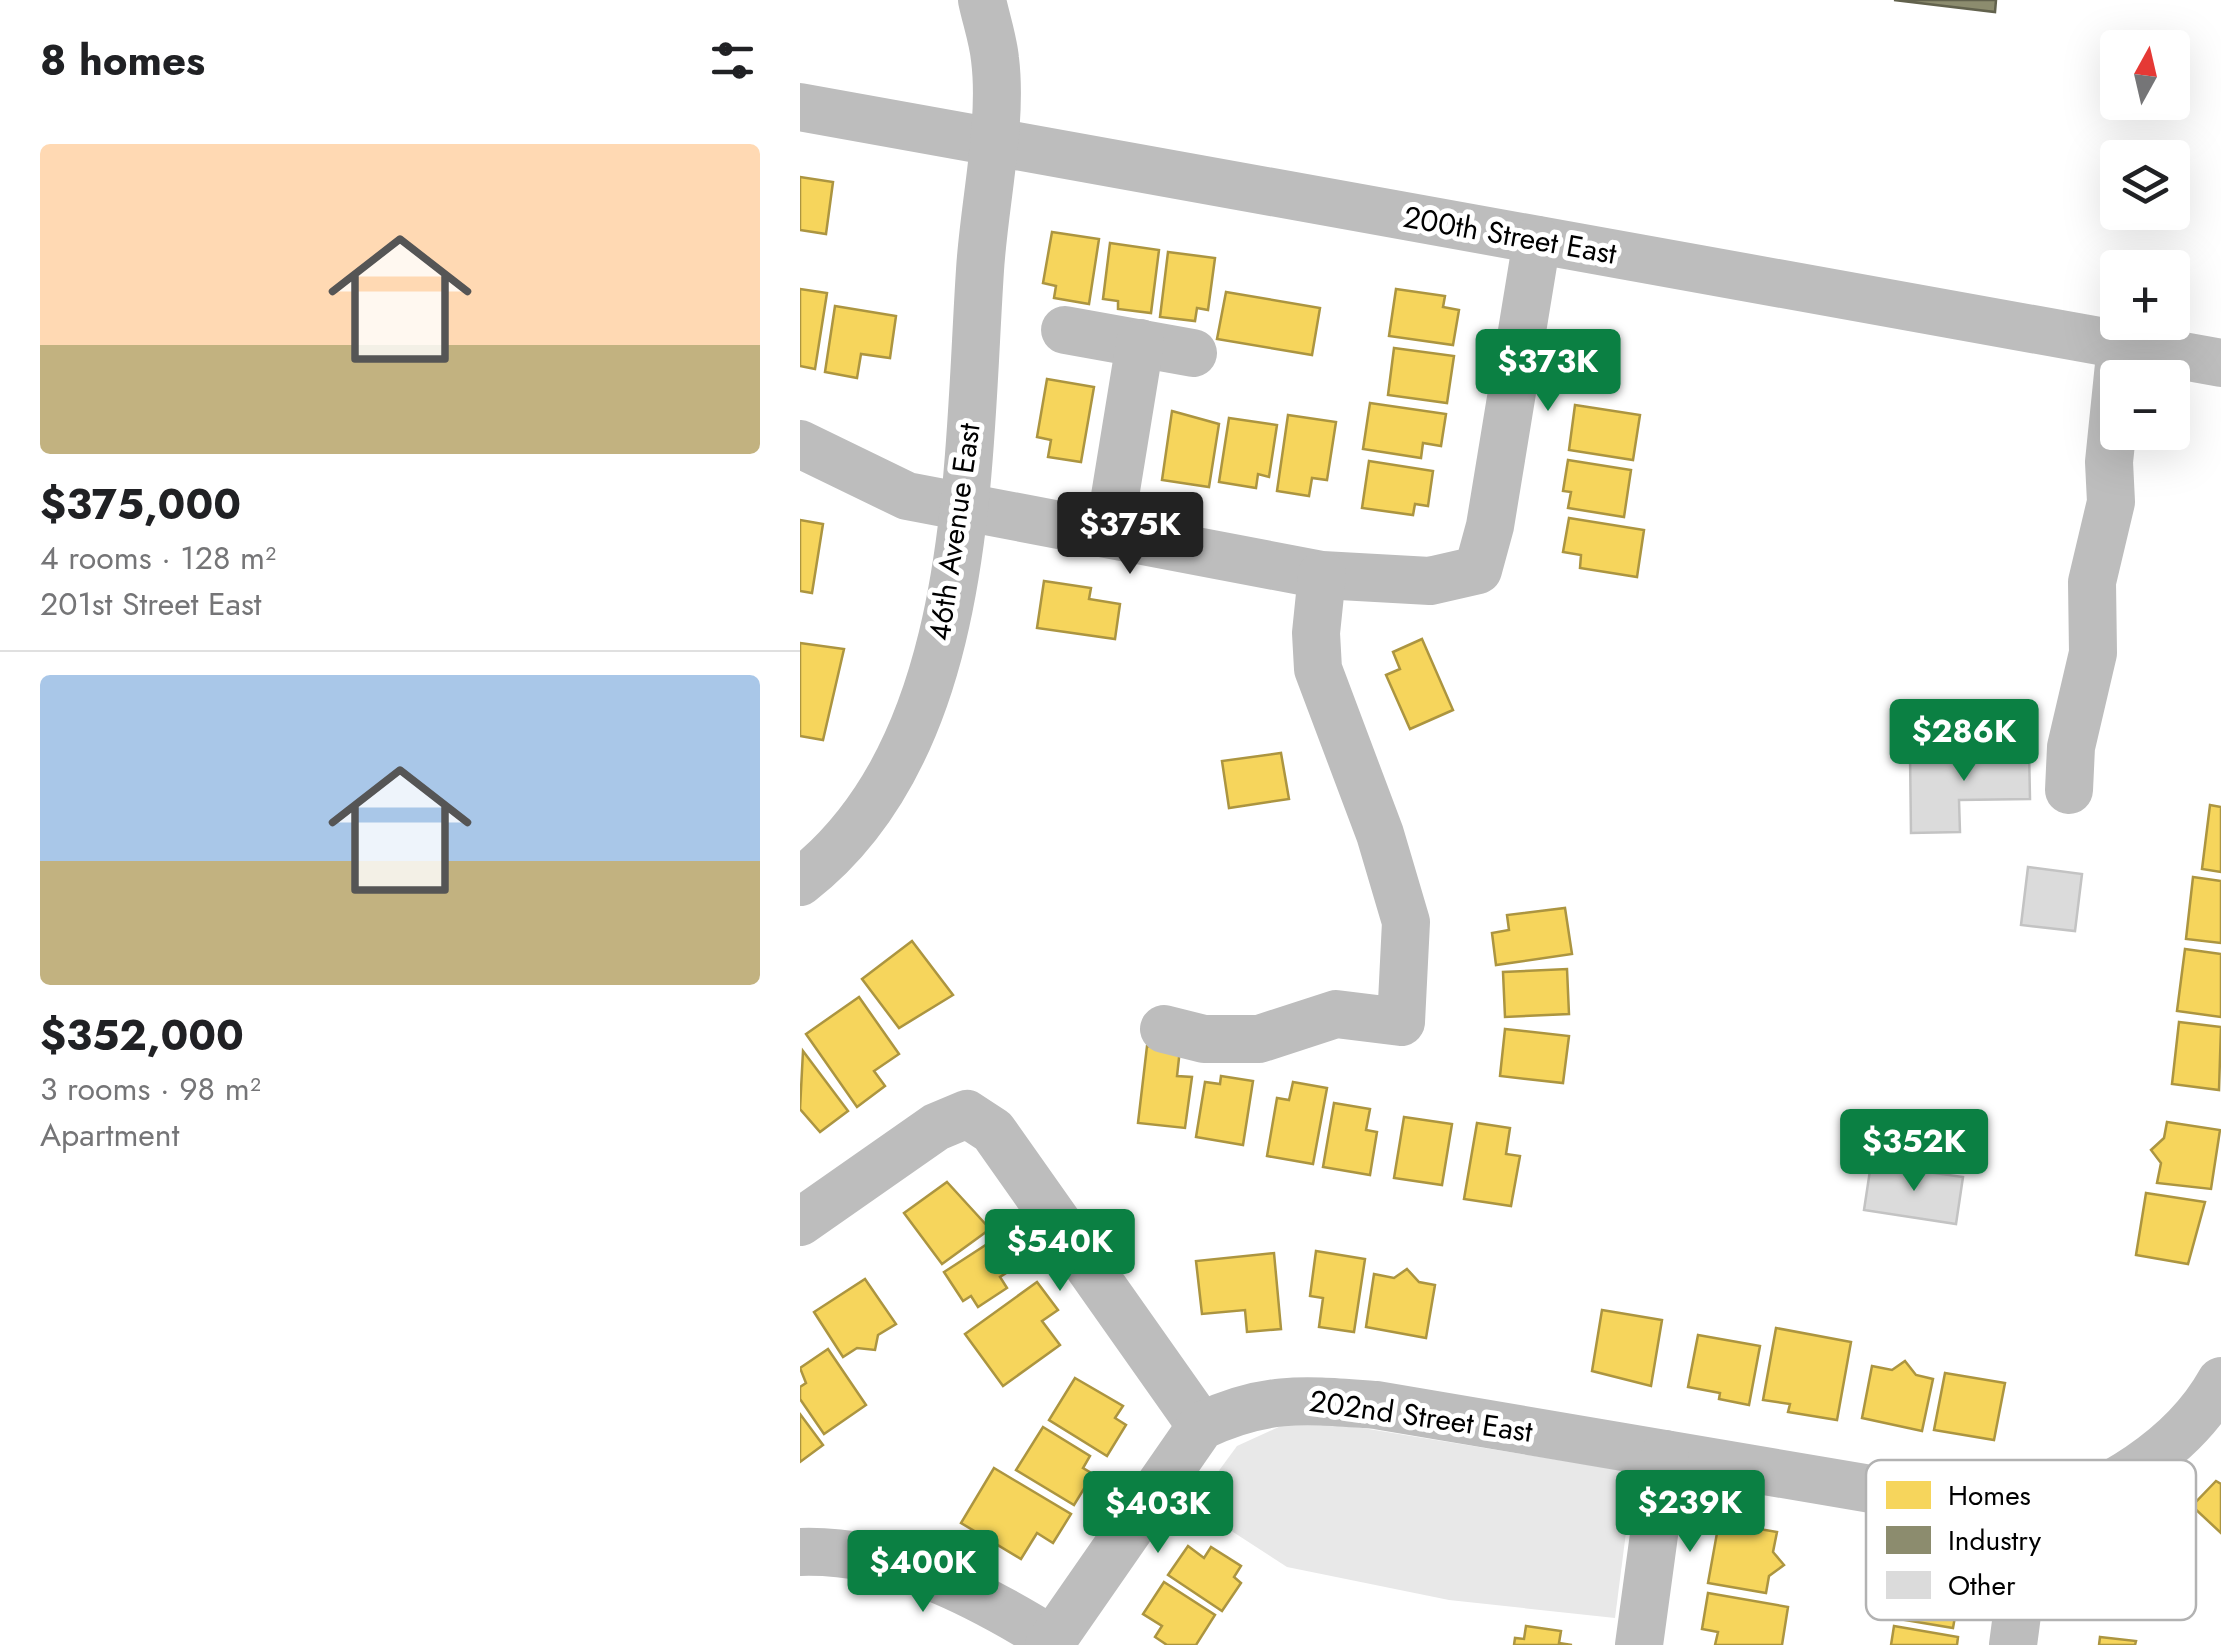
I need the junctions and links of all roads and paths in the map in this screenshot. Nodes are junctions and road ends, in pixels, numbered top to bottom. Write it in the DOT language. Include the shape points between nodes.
graph roads {
  1 [pos="982,0"];
  2 [pos="800,108"];
  3 [pos="992,139"];
  4 [pos="1538,240"];
  5 [pos="1065,330"];
  6 [pos="1140,344"];
  7 [pos="2121,345"];
  8 [pos="1193,353"];
  9 [pos="2221,363"];
  10 [pos="800,444"];
  11 [pos="962,505"];
  12 [pos="1109,533"];
  13 [pos="1322,575"];
  14 [pos="2069,790"];
  15 [pos="800,882"];
  16 [pos="1164,1029"];
  17 [pos="800,1222"];
  18 [pos="2221,1381"];
  19 [pos="1201,1426"];
  20 [pos="1665,1454"];
  21 [pos="2147,1460"];
  22 [pos="1866,1488"];
  23 [pos="800,1552"];
  24 [pos="2017,1620"];
  25 [pos="1051,1642"];
  26 [pos="1639,1645"];
  27 [pos="2014,1645"];
  1 -- 3 [label="street, 46th Avenue East" via="996,60"];
  2 -- 3 [label="street, 200th Street East"];
  3 -- 4 [label="street, 200th Street East"];
  3 -- 11 [label="street, 46th Avenue East"];
  4 -- 7 [label="street, 200th Street East"];
  4 -- 13 [label="street" via="1478,570 1430,580"];
  5 -- 6 [label="street"];
  6 -- 8 [label="street"];
  6 -- 12 [label="street"];
  7 -- 9 [label="street, 200th Street East"];
  7 -- 14 [label="street" via="2108,462 2111,502 2092,582 2094,653"];
  10 -- 11 [label="street" via="908,496"];
  11 -- 12 [label="street"];
  11 -- 15 [label="street, 46th Avenue East" via="932,674 910,736 887,786"];
  12 -- 13 [label="street"];
  13 -- 16 [label="street" via="1318,669 1406,922 1401,1022 1336,1014 1259,1039 1204,1039"];
  17 -- 19 [label="street" via="936,1127 968,1114 993,1132"];
  18 -- 21 [label="street" via="2180,1433"];
  19 -- 20 [label="street, 202nd Street East" via="1286,1398 1376,1405"];
  19 -- 25 [label="street"];
  20 -- 22 [label="street, 202nd Street East"];
  20 -- 26 [label="street"];
  23 -- 25 [label="street" via="895,1565 971,1590"];
  24 -- 27 [label="street"];
}
